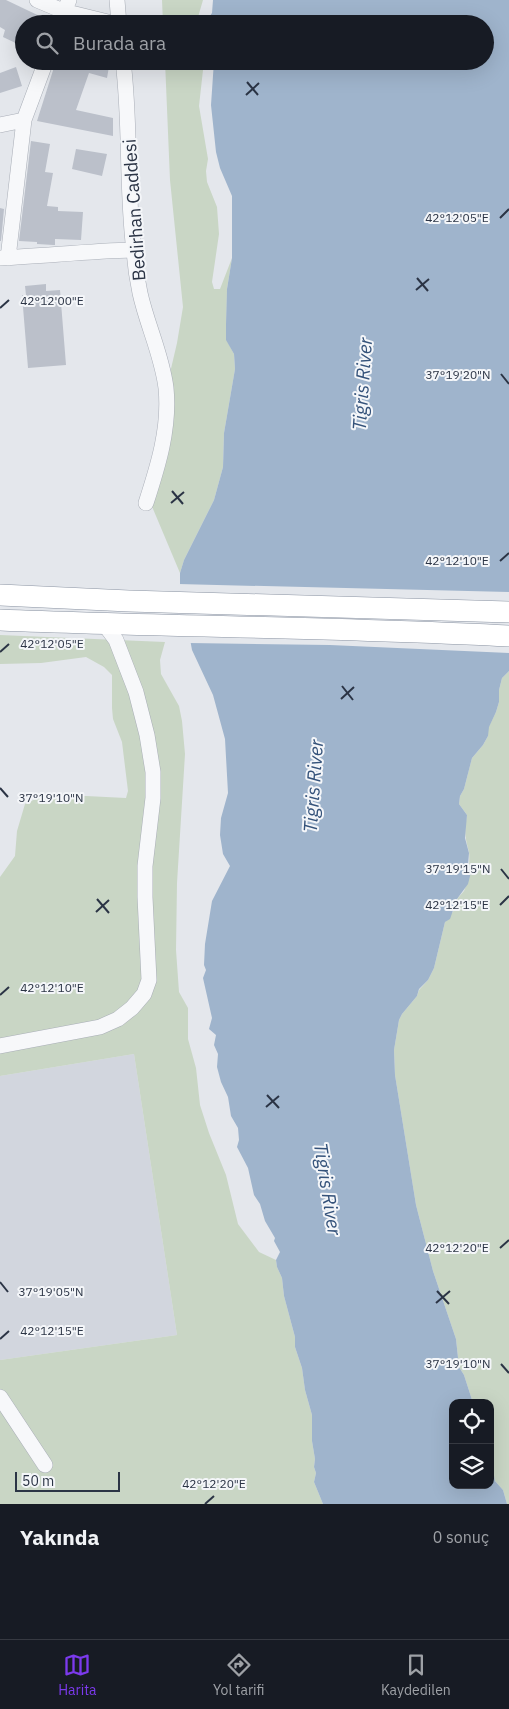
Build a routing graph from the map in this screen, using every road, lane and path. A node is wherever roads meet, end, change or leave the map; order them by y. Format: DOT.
graph roads {
  1 [pos="37,0"];
  2 [pos="117,0"];
  3 [pos="64,12"];
  4 [pos="78,15"];
  5 [pos="118,15"];
  6 [pos="43,70"];
  7 [pos="125,70"];
  8 [pos="24,120"];
  9 [pos="0,125"];
  10 [pos="133,250"];
  11 [pos="4,258"];
  12 [pos="146,504"];
  13 [pos="0,595"];
  14 [pos="509,612"];
  15 [pos="0,620"];
  16 [pos="104,624"];
  17 [pos="509,636"];
  18 [pos="0,1046"];
  19 [pos="0,1397"];
  20 [pos="45,1465"];
  1 -- 3 [label="street"];
  2 -- 5 [label="street"];
  3 -- 4 [label="street"];
  6 -- 8 [label="street"];
  7 -- 10 [label="street, Bedirhan Caddesi"];
  8 -- 9 [label="street"];
  8 -- 11 [label="street"];
  10 -- 11 [label="street"];
  10 -- 12 [label="street, Bedirhan Caddesi"];
  13 -- 14 [label="highway"];
  15 -- 16 [label="highway"];
  16 -- 17 [label="highway"];
  16 -- 18 [label="street"];
  19 -- 20 [label="street"];
}
